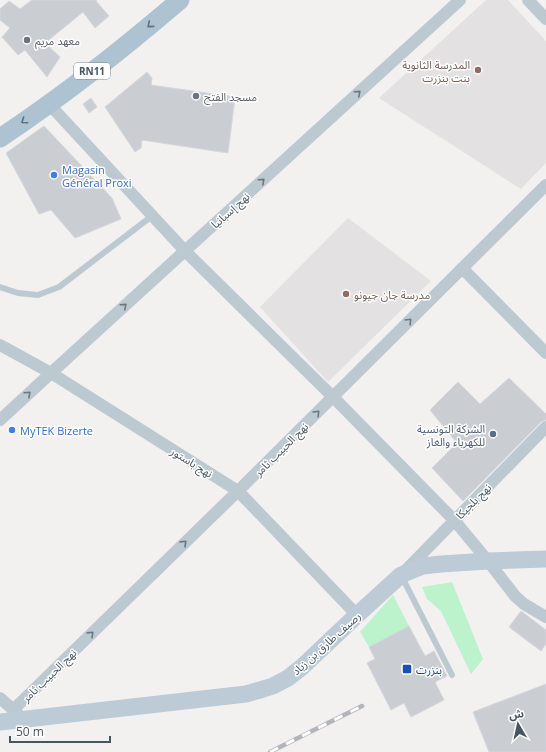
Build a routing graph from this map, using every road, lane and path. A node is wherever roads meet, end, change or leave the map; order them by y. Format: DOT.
graph roads {
  1 [pos="180,0"];
  2 [pos="460,0"];
  3 [pos="528,0"];
  4 [pos="546,19"];
  5 [pos="49,104"];
  6 [pos="0,138"];
  7 [pos="544,191"];
  8 [pos="152,216"];
  9 [pos="184,251"];
  10 [pos="462,268"];
  11 [pos="0,287"];
  12 [pos="0,345"];
  13 [pos="546,352"];
  14 [pos="51,373"];
  15 [pos="333,397"];
  16 [pos="0,420"];
  17 [pos="546,428"];
  18 [pos="238,491"];
  19 [pos="454,520"];
  20 [pos="546,559"];
  21 [pos="488,561"];
  22 [pos="401,575"];
  23 [pos="357,615"];
  24 [pos="546,617"];
  25 [pos="452,675"];
  26 [pos="0,698"];
  27 [pos="19,715"];
  28 [pos="0,722"];
  1 -- 5 [label="main road, RN11, one-way"];
  9 -- 2 [label="street, نهج إسبانيا, one-way"];
  3 -- 4 [label="street"];
  5 -- 6 [label="main road, RN11, one-way"];
  5 -- 8 [label="street"];
  7 -- 10 [label="street, نهج الحبيب ثامر"];
  8 -- 9 [label="street"];
  8 -- 11 [label="lane"];
  14 -- 9 [label="street, نهج إسبانيا, one-way"];
  9 -- 15 [label="street"];
  10 -- 13 [label="street"];
  15 -- 10 [label="street, نهج الحبيب ثامر, one-way"];
  12 -- 14 [label="street, نهج باستور"];
  16 -- 14 [label="street, نهج إسبانيا, one-way"];
  14 -- 18 [label="street, نهج باستور"];
  18 -- 15 [label="street, نهج الحبيب ثامر, one-way"];
  15 -- 19 [label="street"];
  17 -- 19 [label="street, نهج بلجيكا"];
  18 -- 23 [label="street, نهج باستور"];
  27 -- 18 [label="street, نهج الحبيب ثامر, one-way"];
  19 -- 21 [label="street"];
  19 -- 22 [label="street, نهج بلجيكا"];
  20 -- 21 [label="main road, رصيف طارق بن زياد"];
  21 -- 22 [label="main road, رصيف طارق بن زياد"];
  21 -- 24 [label="street"];
  22 -- 23 [label="main road, رصيف طارق بن زياد"];
  22 -- 25 [label="lane"];
  23 -- 27 [label="main road, رصيف طارق بن زياد"];
  26 -- 27 [label="street"];
  27 -- 28 [label="main road, رصيف طارق بن زياد"];
}
